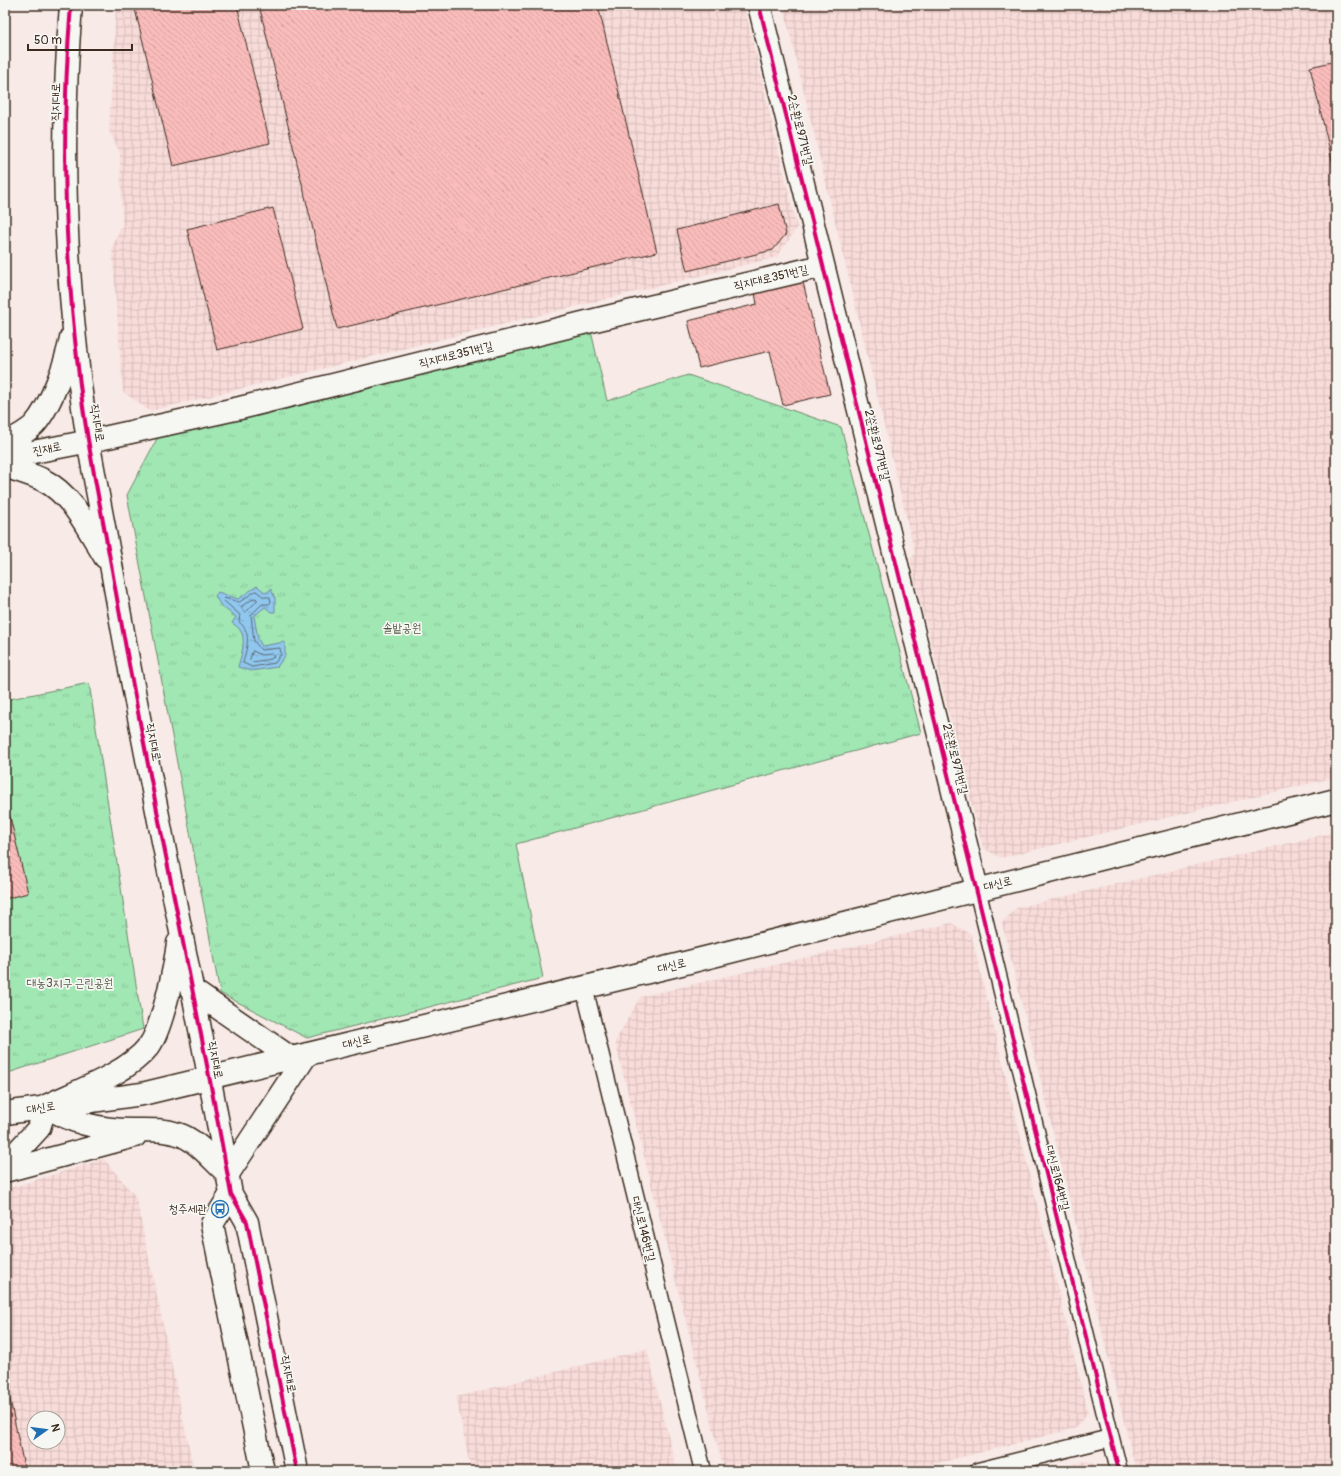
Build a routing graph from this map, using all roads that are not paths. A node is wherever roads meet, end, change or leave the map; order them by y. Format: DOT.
graph roads {
  1 [pos="71,5"];
  2 [pos="759,5"];
  3 [pos="822,266"];
  4 [pos="74,323"];
  5 [pos="90,441"];
  6 [pos="5,443"];
  7 [pos="5,454"];
  8 [pos="5,466"];
  9 [pos="111,566"];
  10 [pos="1336,800"];
  11 [pos="977,889"];
  12 [pos="180,930"];
  13 [pos="584,987"];
  14 [pos="191,989"];
  15 [pos="299,1056"];
  16 [pos="209,1078"];
  17 [pos="46,1106"];
  18 [pos="5,1113"];
  19 [pos="158,1130"];
  20 [pos="5,1165"];
  21 [pos="5,1171"];
  22 [pos="230,1184"];
  23 [pos="1110,1438"];
  24 [pos="263,1471"];
  25 [pos="297,1471"];
  26 [pos="703,1471"];
  27 [pos="978,1471"];
  28 [pos="1118,1471"];
  1 -- 4 [label="street, 직지대로"];
  2 -- 3 [label="street, 2순환로971번길"];
  3 -- 5 [label="street, 직지대로351번길"];
  3 -- 11 [label="street, 2순환로971번길"];
  4 -- 5 [label="street, 직지대로"];
  4 -- 6 [label="street"];
  5 -- 7 [label="street, 진재로"];
  5 -- 9 [label="street, 직지대로"];
  8 -- 9 [label="street"];
  9 -- 12 [label="street, 직지대로"];
  10 -- 11 [label="street, 대신로"];
  11 -- 13 [label="street, 대신로"];
  11 -- 23 [label="street, 대신로164번길"];
  12 -- 14 [label="street, 직지대로"];
  12 -- 17 [label="street"];
  13 -- 15 [label="street, 대신로"];
  13 -- 26 [label="street, 대신로146번길"];
  14 -- 15 [label="street"];
  14 -- 16 [label="street, 직지대로"];
  15 -- 16 [label="street, 대신로"];
  15 -- 22 [label="street"];
  16 -- 17 [label="street, 대신로"];
  16 -- 22 [label="street, 직지대로"];
  17 -- 18 [label="street, 대신로"];
  17 -- 19 [label="street"];
  17 -- 20 [label="street"];
  19 -- 21 [label="street"];
  19 -- 22 [label="street"];
  22 -- 24 [label="street"];
  22 -- 25 [label="street, 직지대로"];
  23 -- 27 [label="street"];
  23 -- 28 [label="street, 대신로164번길"];
}
